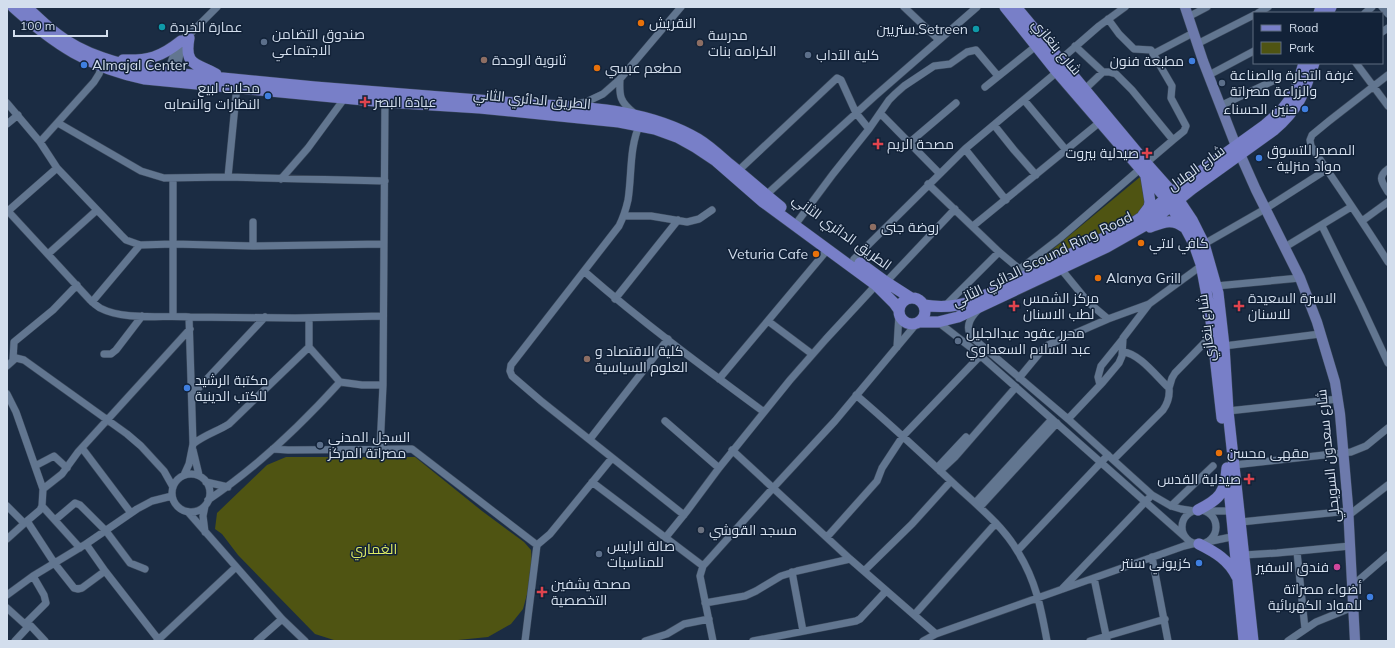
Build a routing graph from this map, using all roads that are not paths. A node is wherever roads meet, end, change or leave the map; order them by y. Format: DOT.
graph roads {
  1 [pos="13,7"];
  2 [pos="26,7"];
  3 [pos="217,7"];
  4 [pos="681,7"];
  5 [pos="904,7"];
  6 [pos="977,7"];
  7 [pos="1004,7"];
  8 [pos="1016,7"];
  9 [pos="1207,7"];
  10 [pos="1382,7"];
  11 [pos="1120,8"];
  12 [pos="1186,12"];
  13 [pos="1388,14"];
  14 [pos="1253,16"];
  15 [pos="1108,19"];
  16 [pos="1193,33"];
  17 [pos="187,37"];
  18 [pos="940,40"];
  19 [pos="1197,44"];
  20 [pos="1036,46"];
  21 [pos="1075,46"];
  22 [pos="1253,52"];
  23 [pos="1153,54"];
  24 [pos="1060,60"];
  25 [pos="104,63"];
  26 [pos="1304,64"];
  27 [pos="1314,64"];
  28 [pos="1357,64"];
  29 [pos="1057,72"];
  30 [pos="1103,72"];
  31 [pos="1209,75"];
  32 [pos="1388,75"];
  33 [pos="998,76"];
  34 [pos="170,77"];
  35 [pos="222,77"];
  36 [pos="897,78"];
  37 [pos="620,79"];
  38 [pos="1277,79"];
  39 [pos="238,84"];
  40 [pos="904,86"];
  41 [pos="1374,86"];
  42 [pos="985,87"];
  43 [pos="1085,89"];
  44 [pos="385,97"];
  45 [pos="344,99"];
  46 [pos="1024,100"];
  47 [pos="7,103"];
  48 [pos="956,103"];
  49 [pos="569,106"];
  50 [pos="1220,106"];
  51 [pos="1388,106"];
  52 [pos="542,110"];
  53 [pos="880,113"];
  54 [pos="856,114"];
  55 [pos="18,115"];
  56 [pos="640,119"];
  57 [pos="1100,122"];
  58 [pos="58,123"];
  59 [pos="7,124"];
  60 [pos="994,125"];
  61 [pos="869,130"];
  62 [pos="1173,140"];
  63 [pos="40,142"];
  64 [pos="909,143"];
  65 [pos="964,149"];
  66 [pos="1066,150"];
  67 [pos="1238,150"];
  68 [pos="57,168"];
  69 [pos="1144,169"];
  70 [pos="1388,169"];
  71 [pos="1326,170"];
  72 [pos="738,171"];
  73 [pos="939,173"];
  74 [pos="1036,175"];
  75 [pos="228,177"];
  76 [pos="173,179"];
  77 [pos="281,179"];
  78 [pos="385,181"];
  79 [pos="928,184"];
  80 [pos="1388,192"];
  81 [pos="766,195"];
  82 [pos="1172,199"];
  83 [pos="1006,200"];
  84 [pos="1388,202"];
  85 [pos="1351,207"];
  86 [pos="955,208"];
  87 [pos="1265,209"];
  88 [pos="97,210"];
  89 [pos="712,210"];
  90 [pos="8,214"];
  91 [pos="624,216"];
  92 [pos="1140,218"];
  93 [pos="678,220"];
  94 [pos="798,221"];
  95 [pos="1362,221"];
  96 [pos="253,222"];
  97 [pos="973,226"];
  98 [pos="1322,226"];
  99 [pos="1186,229"];
  100 [pos="1135,232"];
  101 [pos="173,244"];
  102 [pos="384,244"];
  103 [pos="1204,244"];
  104 [pos="140,245"];
  105 [pos="253,246"];
  106 [pos="1285,247"];
  107 [pos="828,249"];
  108 [pos="999,252"];
  109 [pos="48,254"];
  110 [pos="849,260"];
  111 [pos="1388,262"];
  112 [pos="1201,266"];
  113 [pos="1061,269"];
  114 [pos="585,272"];
  115 [pos="1026,276"];
  116 [pos="1300,278"];
  117 [pos="881,284"];
  118 [pos="77,285"];
  119 [pos="1216,286"];
  120 [pos="911,298"];
  121 [pos="615,299"];
  122 [pos="92,302"];
  123 [pos="1149,304"];
  124 [pos="924,305"];
  125 [pos="982,306"];
  126 [pos="944,308"];
  127 [pos="899,312"];
  128 [pos="142,316"];
  129 [pos="173,316"];
  130 [pos="384,316"];
  131 [pos="189,317"];
  132 [pos="265,317"];
  133 [pos="310,318"];
  134 [pos="1108,319"];
  135 [pos="768,321"];
  136 [pos="938,322"];
  137 [pos="919,323"];
  138 [pos="190,329"];
  139 [pos="1213,334"];
  140 [pos="1320,334"];
  141 [pos="1123,338"];
  142 [pos="668,339"];
  143 [pos="1224,346"];
  144 [pos="309,347"];
  145 [pos="897,347"];
  146 [pos="1123,352"];
  147 [pos="104,354"];
  148 [pos="812,354"];
  149 [pos="980,356"];
  150 [pos="13,360"];
  151 [pos="1388,363"];
  152 [pos="7,366"];
  153 [pos="1019,378"];
  154 [pos="719,379"];
  155 [pos="340,382"];
  156 [pos="383,385"];
  157 [pos="1015,386"];
  158 [pos="1100,386"];
  159 [pos="1169,388"];
  160 [pos="7,394"];
  161 [pos="192,395"];
  162 [pos="856,395"];
  163 [pos="1338,399"];
  164 [pos="1228,411"];
  165 [pos="764,412"];
  166 [pos="1068,419"];
  167 [pos="109,420"];
  168 [pos="665,421"];
  169 [pos="1054,421"];
  170 [pos="1388,428"];
  171 [pos="903,436"];
  172 [pos="590,439"];
  173 [pos="193,446"];
  174 [pos="82,448"];
  175 [pos="273,449"];
  176 [pos="380,449"];
  177 [pos="732,450"];
  178 [pos="1344,454"];
  179 [pos="1111,457"];
  180 [pos="612,458"];
  181 [pos="1100,462"];
  182 [pos="35,466"];
  183 [pos="1213,466"];
  184 [pos="1230,467"];
  185 [pos="66,468"];
  186 [pos="718,468"];
  187 [pos="939,470"];
  188 [pos="164,471"];
  189 [pos="199,475"];
  190 [pos="181,476"];
  191 [pos="950,481"];
  192 [pos="206,482"];
  193 [pos="592,482"];
  194 [pos="1388,485"];
  195 [pos="173,487"];
  196 [pos="228,487"];
  197 [pos="772,488"];
  198 [pos="43,489"];
  199 [pos="1152,495"];
  200 [pos="172,496"];
  201 [pos="1146,502"];
  202 [pos="207,503"];
  203 [pos="977,505"];
  204 [pos="7,506"];
  205 [pos="42,506"];
  206 [pos="1171,506"];
  207 [pos="1198,510"];
  208 [pos="188,512"];
  209 [pos="131,513"];
  210 [pos="1349,513"];
  211 [pos="684,515"];
  212 [pos="55,520"];
  213 [pos="26,522"];
  214 [pos="996,523"];
  215 [pos="1237,523"];
  216 [pos="106,531"];
  217 [pos="206,532"];
  218 [pos="666,537"];
  219 [pos="827,537"];
  220 [pos="1186,537"];
  221 [pos="7,539"];
  222 [pos="1201,543"];
  223 [pos="537,545"];
  224 [pos="83,546"];
  225 [pos="1350,546"];
  226 [pos="1018,550"];
  227 [pos="1297,552"];
  228 [pos="1244,555"];
  229 [pos="1388,555"];
  230 [pos="1152,557"];
  231 [pos="850,559"];
  232 [pos="55,564"];
  233 [pos="703,566"];
  234 [pos="236,567"];
  235 [pos="145,569"];
  236 [pos="105,571"];
  237 [pos="864,571"];
  238 [pos="792,572"];
  239 [pos="33,576"];
  240 [pos="1094,578"];
  241 [pos="1239,582"];
  242 [pos="1352,586"];
  243 [pos="1060,590"];
  244 [pos="886,591"];
  245 [pos="7,595"];
  246 [pos="1039,597"];
  247 [pos="705,603"];
  248 [pos="1353,607"];
  249 [pos="7,608"];
  250 [pos="915,614"];
  251 [pos="282,619"];
  252 [pos="709,619"];
  253 [pos="1165,619"];
  254 [pos="26,626"];
  255 [pos="1305,629"];
  256 [pos="803,631"];
  257 [pos="934,637"];
  258 [pos="1107,639"];
  259 [pos="157,640"];
  260 [pos="14,641"];
  261 [pos="45,641"];
  262 [pos="257,641"];
  263 [pos="305,641"];
  264 [pos="524,641"];
  265 [pos="645,641"];
  266 [pos="713,641"];
  267 [pos="753,641"];
  268 [pos="923,641"];
  269 [pos="1047,641"];
  270 [pos="1090,641"];
  271 [pos="1168,641"];
  272 [pos="1244,641"];
  273 [pos="1253,641"];
  274 [pos="1288,641"];
  275 [pos="1355,641"];
  1 -- 25 [label="main road"];
  2 -- 25 [label="main road"];
  3 -- 17 [label="street"];
  4 -- 37 [label="street"];
  5 -- 18 [label="street"];
  6 -- 18 [label="street"];
  7 -- 20 [label="main road, شارع بنغازي"];
  8 -- 24 [label="main road, شارع بنغازي"];
  9 -- 12 [label="street"];
  10 -- 13 [label="street"];
  11 -- 15 [label="street"];
  12 -- 16 [label="main road"];
  14 -- 19 [label="street"];
  15 -- 21 [label="street"];
  15 -- 23 [label="street"];
  16 -- 19 [label="main road"];
  16 -- 23 [label="street"];
  17 -- 25 [label="main road"];
  17 -- 34 [label="street"];
  17 -- 35 [label="main road"];
  18 -- 36 [label="street"];
  19 -- 31 [label="main road"];
  20 -- 29 [label="main road, شارع بنغازي"];
  20 -- 33 [label="street"];
  21 -- 24 [label="street"];
  21 -- 30 [label="street"];
  22 -- 31 [label="street"];
  23 -- 62 [label="street"];
  24 -- 43 [label="main road, شارع بنغازي"];
  25 -- 34 [label="main road"];
  25 -- 58 [label="street"];
  26 -- 67 [label="main road"];
  27 -- 67 [label="main road"];
  28 -- 41 [label="street"];
  29 -- 46 [label="street"];
  29 -- 57 [label="main road, شارع بنغازي"];
  30 -- 43 [label="street"];
  30 -- 62 [label="street"];
  31 -- 50 [label="main road"];
  32 -- 41 [label="street"];
  33 -- 40 [label="street"];
  33 -- 42 [label="street"];
  34 -- 35 [label="main road"];
  34 -- 39 [label="main road"];
  35 -- 39 [label="main road"];
  36 -- 40 [label="street"];
  36 -- 54 [label="street"];
  37 -- 49 [label="street"];
  37 -- 56 [label="street"];
  38 -- 50 [label="street"];
  39 -- 44 [label="main road"];
  39 -- 45 [label="main road"];
  39 -- 75 [label="street"];
  40 -- 53 [label="street"];
  41 -- 51 [label="street"];
  41 -- 71 [label="street"];
  43 -- 69 [label="main road, شارع بنغازي"];
  44 -- 45 [label="main road"];
  44 -- 52 [label="main road"];
  44 -- 78 [label="street"];
  45 -- 77 [label="street"];
  46 -- 60 [label="street"];
  46 -- 66 [label="street"];
  47 -- 55 [label="street"];
  48 -- 64 [label="street"];
  49 -- 52 [label="main road"];
  49 -- 56 [label="main road, الطريق الدائري الثاني"];
  50 -- 67 [label="main road"];
  52 -- 56 [label="main road, الطريق الدائري الثاني"];
  53 -- 61 [label="street"];
  53 -- 64 [label="street"];
  54 -- 61 [label="street"];
  54 -- 72 [label="street"];
  54 -- 81 [label="street"];
  55 -- 59 [label="street"];
  55 -- 63 [label="street"];
  56 -- 72 [label="main road, الطريق الدائري الثاني"];
  56 -- 91 [label="street"];
  56 -- 107 [label="main road, الطريق الدائري الثاني"];
  57 -- 66 [label="street"];
  57 -- 69 [label="main road, شارع بنغازي"];
  58 -- 63 [label="street"];
  58 -- 76 [label="street"];
  60 -- 65 [label="street"];
  60 -- 74 [label="street"];
  61 -- 94 [label="street"];
  62 -- 69 [label="street"];
  63 -- 68 [label="street"];
  64 -- 73 [label="street"];
  65 -- 73 [label="street"];
  65 -- 83 [label="street"];
  66 -- 74 [label="street"];
  67 -- 82 [label="main road, شارع الهلال"];
  67 -- 87 [label="main road, شارع سعدون السويحلي"];
  68 -- 88 [label="street"];
  68 -- 90 [label="street"];
  69 -- 82 [label="main road, شارع بنغازي"];
  69 -- 92 [label="main road"];
  69 -- 115 [label="street"];
  70 -- 80 [label="street"];
  71 -- 85 [label="street"];
  71 -- 87 [label="street"];
  72 -- 81 [label="main road, الطريق الدائري الثاني"];
  73 -- 79 [label="street"];
  74 -- 83 [label="street"];
  75 -- 76 [label="street"];
  75 -- 77 [label="street"];
  76 -- 101 [label="street"];
  77 -- 78 [label="street"];
  78 -- 102 [label="street"];
  79 -- 86 [label="street"];
  79 -- 110 [label="street"];
  81 -- 94 [label="main road, الطريق الدائري الثاني"];
  82 -- 92 [label="main road, الدائري الثاني Scound Ring Road"];
  82 -- 99 [label="main road, شارع بنغازي"];
  82 -- 100 [label="main road, الدائري الثاني Scound Ring Road"];
  82 -- 103 [label="main road, شارع بنغازي"];
  83 -- 97 [label="street"];
  84 -- 95 [label="street"];
  85 -- 95 [label="street"];
  85 -- 98 [label="street"];
  86 -- 97 [label="street"];
  86 -- 117 [label="street"];
  87 -- 103 [label="street"];
  87 -- 106 [label="main road, شارع سعدون السويحلي"];
  88 -- 104 [label="street"];
  88 -- 109 [label="street"];
  89 -- 93 [label="street"];
  90 -- 109 [label="street"];
  91 -- 93 [label="street"];
  91 -- 114 [label="street"];
  92 -- 115 [label="main road, الدائري الثاني Scound Ring Road"];
  93 -- 121 [label="street"];
  94 -- 110 [label="main road, الطريق الدائري الثاني"];
  95 -- 111 [label="street"];
  96 -- 105 [label="street"];
  97 -- 108 [label="street"];
  98 -- 106 [label="street"];
  98 -- 151 [label="street"];
  99 -- 100 [label="main road"];
  99 -- 112 [label="main road, شارع بنغازي"];
  100 -- 113 [label="main road, الدائري الثاني Scound Ring Road"];
  101 -- 104 [label="street"];
  101 -- 105 [label="street"];
  101 -- 129 [label="street"];
  102 -- 105 [label="street"];
  102 -- 130 [label="street"];
  103 -- 119 [label="main road, شارع بنغازي"];
  104 -- 122 [label="street"];
  106 -- 116 [label="main road, شارع سعدون السويحلي"];
  107 -- 110 [label="main road, الطريق الدائري الثاني"];
  107 -- 135 [label="street"];
  108 -- 115 [label="street"];
  108 -- 126 [label="street"];
  109 -- 118 [label="street"];
  110 -- 117 [label="main road"];
  112 -- 123 [label="street"];
  112 -- 139 [label="main road, شارع بنغازي"];
  113 -- 115 [label="main road, الدائري الثاني Scound Ring Road"];
  113 -- 134 [label="street"];
  114 -- 121 [label="street"];
  114 -- 172 [label="street"];
  115 -- 125 [label="main road, الدائري الثاني Scound Ring Road"];
  115 -- 126 [label="main road, الدائري الثاني Scound Ring Road"];
  116 -- 119 [label="street"];
  116 -- 140 [label="main road, شارع سعدون السويحلي"];
  117 -- 120 [label="main road, الطريق الدائري الثاني"];
  117 -- 127 [label="main road"];
  117 -- 148 [label="street"];
  118 -- 122 [label="street"];
  118 -- 150 [label="street"];
  119 -- 143 [label="main road, شارع بنغازي"];
  120 -- 124 [label="main road"];
  120 -- 127 [label="main road"];
  121 -- 142 [label="street"];
  122 -- 128 [label="street"];
  123 -- 134 [label="street"];
  123 -- 141 [label="street"];
  124 -- 126 [label="main road, الدائري الثاني Scound Ring Road"];
  124 -- 137 [label="main road"];
  125 -- 136 [label="main road, الدائري الثاني Scound Ring Road"];
  125 -- 153 [label="street"];
  127 -- 137 [label="main road"];
  127 -- 145 [label="street"];
  128 -- 129 [label="street"];
  128 -- 147 [label="street"];
  129 -- 131 [label="street"];
  130 -- 133 [label="street"];
  130 -- 156 [label="street"];
  131 -- 132 [label="street"];
  131 -- 138 [label="street"];
  132 -- 133 [label="street"];
  132 -- 161 [label="street"];
  133 -- 144 [label="street"];
  134 -- 153 [label="street"];
  135 -- 148 [label="street"];
  135 -- 154 [label="street"];
  136 -- 137 [label="main road, الدائري الثاني Scound Ring Road"];
  136 -- 149 [label="street"];
  137 -- 145 [label="street"];
  138 -- 161 [label="street"];
  138 -- 167 [label="street"];
  139 -- 159 [label="street"];
  139 -- 184 [label="main road, شارع بنغازي"];
  140 -- 143 [label="street"];
  140 -- 163 [label="main road, شارع سعدون السويحلي"];
  141 -- 146 [label="street"];
  141 -- 158 [label="street"];
  142 -- 154 [label="street"];
  142 -- 172 [label="street"];
  143 -- 164 [label="main road, شارع بنغازي"];
  144 -- 155 [label="street"];
  144 -- 173 [label="street"];
  145 -- 162 [label="street"];
  146 -- 158 [label="street"];
  146 -- 159 [label="street"];
  148 -- 165 [label="street"];
  149 -- 157 [label="street"];
  149 -- 171 [label="street"];
  150 -- 152 [label="street"];
  150 -- 167 [label="street"];
  153 -- 166 [label="street"];
  154 -- 165 [label="street"];
  155 -- 156 [label="street"];
  155 -- 175 [label="street"];
  156 -- 176 [label="street"];
  157 -- 169 [label="street"];
  157 -- 187 [label="street"];
  158 -- 166 [label="street"];
  159 -- 179 [label="street"];
  160 -- 182 [label="street"];
  161 -- 173 [label="street"];
  162 -- 171 [label="street"];
  162 -- 197 [label="street"];
  163 -- 164 [label="street"];
  163 -- 178 [label="main road, شارع سعدون السويحلي"];
  164 -- 184 [label="main road, شارع بنغازي"];
  165 -- 177 [label="street"];
  166 -- 179 [label="street"];
  167 -- 174 [label="street"];
  167 -- 188 [label="street"];
  168 -- 186 [label="street"];
  169 -- 181 [label="street"];
  169 -- 203 [label="street"];
  170 -- 178 [label="street"];
  171 -- 187 [label="street"];
  171 -- 219 [label="street"];
  172 -- 180 [label="street"];
  173 -- 189 [label="street"];
  173 -- 190 [label="street"];
  174 -- 185 [label="street"];
  174 -- 209 [label="street"];
  175 -- 176 [label="street"];
  175 -- 196 [label="street"];
  176 -- 223 [label="street"];
  177 -- 186 [label="street"];
  177 -- 197 [label="street"];
  178 -- 184 [label="street"];
  178 -- 210 [label="main road, شارع سعدون السويحلي"];
  179 -- 181 [label="street"];
  179 -- 199 [label="street"];
  180 -- 193 [label="street"];
  180 -- 211 [label="street"];
  181 -- 201 [label="street"];
  181 -- 226 [label="street"];
  182 -- 185 [label="street"];
  182 -- 198 [label="street"];
  183 -- 206 [label="street"];
  184 -- 207 [label="main road"];
  184 -- 215 [label="main road, شارع بنغازي"];
  185 -- 198 [label="street"];
  186 -- 211 [label="street"];
  187 -- 191 [label="street"];
  188 -- 190 [label="street"];
  188 -- 195 [label="street"];
  189 -- 190 [label="street"];
  189 -- 192 [label="street"];
  190 -- 195 [label="street"];
  191 -- 203 [label="street"];
  191 -- 237 [label="street"];
  192 -- 196 [label="street"];
  192 -- 202 [label="street"];
  193 -- 218 [label="street"];
  193 -- 223 [label="street"];
  194 -- 210 [label="street"];
  195 -- 200 [label="street"];
  196 -- 202 [label="street"];
  197 -- 219 [label="street"];
  197 -- 233 [label="street"];
  198 -- 205 [label="street"];
  199 -- 201 [label="street"];
  199 -- 206 [label="street"];
  200 -- 208 [label="street"];
  200 -- 209 [label="street"];
  201 -- 220 [label="street"];
  201 -- 243 [label="street"];
  202 -- 208 [label="street"];
  202 -- 217 [label="street"];
  203 -- 214 [label="street"];
  204 -- 213 [label="street"];
  205 -- 212 [label="street"];
  205 -- 213 [label="street"];
  206 -- 207 [label="street"];
  207 -- 215 [label="street"];
  207 -- 220 [label="street"];
  207 -- 222 [label="street"];
  208 -- 217 [label="street"];
  209 -- 216 [label="street"];
  210 -- 215 [label="street"];
  210 -- 225 [label="main road, شارع سعدون السويحلي"];
  211 -- 218 [label="street"];
  212 -- 216 [label="street"];
  212 -- 224 [label="street"];
  213 -- 221 [label="street"];
  213 -- 232 [label="street"];
  214 -- 226 [label="street"];
  214 -- 250 [label="street"];
  215 -- 222 [label="street"];
  215 -- 228 [label="main road, شارع بنغازي"];
  215 -- 241 [label="main road, شارع بنغازي"];
  216 -- 224 [label="street"];
  216 -- 235 [label="street"];
  217 -- 234 [label="street"];
  218 -- 233 [label="street"];
  219 -- 231 [label="street"];
  220 -- 222 [label="street"];
  222 -- 230 [label="street"];
  222 -- 241 [label="main road"];
  223 -- 264 [label="street"];
  224 -- 232 [label="street"];
  224 -- 236 [label="street"];
  225 -- 227 [label="street"];
  225 -- 242 [label="main road, شارع سعدون السويحلي"];
  226 -- 246 [label="street"];
  227 -- 228 [label="street"];
  227 -- 255 [label="street"];
  228 -- 273 [label="main road, شارع بنغازي"];
  229 -- 242 [label="street"];
  230 -- 240 [label="street"];
  230 -- 253 [label="street"];
  231 -- 237 [label="street"];
  231 -- 238 [label="street"];
  232 -- 236 [label="street"];
  232 -- 239 [label="street"];
  233 -- 247 [label="street"];
  234 -- 251 [label="street"];
  234 -- 259 [label="street"];
  236 -- 259 [label="street"];
  237 -- 244 [label="street"];
  238 -- 247 [label="street"];
  238 -- 256 [label="street"];
  239 -- 245 [label="street"];
  239 -- 254 [label="street"];
  240 -- 243 [label="street"];
  240 -- 258 [label="street"];
  241 -- 272 [label="main road, شارع بنغازي"];
  242 -- 248 [label="main road, شارع سعدون السويحلي"];
  243 -- 246 [label="street"];
  244 -- 250 [label="street"];
  244 -- 256 [label="street"];
  246 -- 257 [label="street"];
  246 -- 269 [label="street"];
  247 -- 252 [label="street"];
  248 -- 255 [label="street"];
  248 -- 275 [label="main road, شارع سعدون السويحلي"];
  249 -- 254 [label="street"];
  250 -- 257 [label="street"];
  251 -- 262 [label="street"];
  251 -- 263 [label="street"];
  252 -- 265 [label="street"];
  252 -- 266 [label="street"];
  253 -- 258 [label="street"];
  253 -- 271 [label="street"];
  254 -- 260 [label="street"];
  254 -- 261 [label="street"];
  255 -- 274 [label="street"];
  256 -- 267 [label="street"];
  257 -- 268 [label="street"];
  258 -- 270 [label="street"];
}
